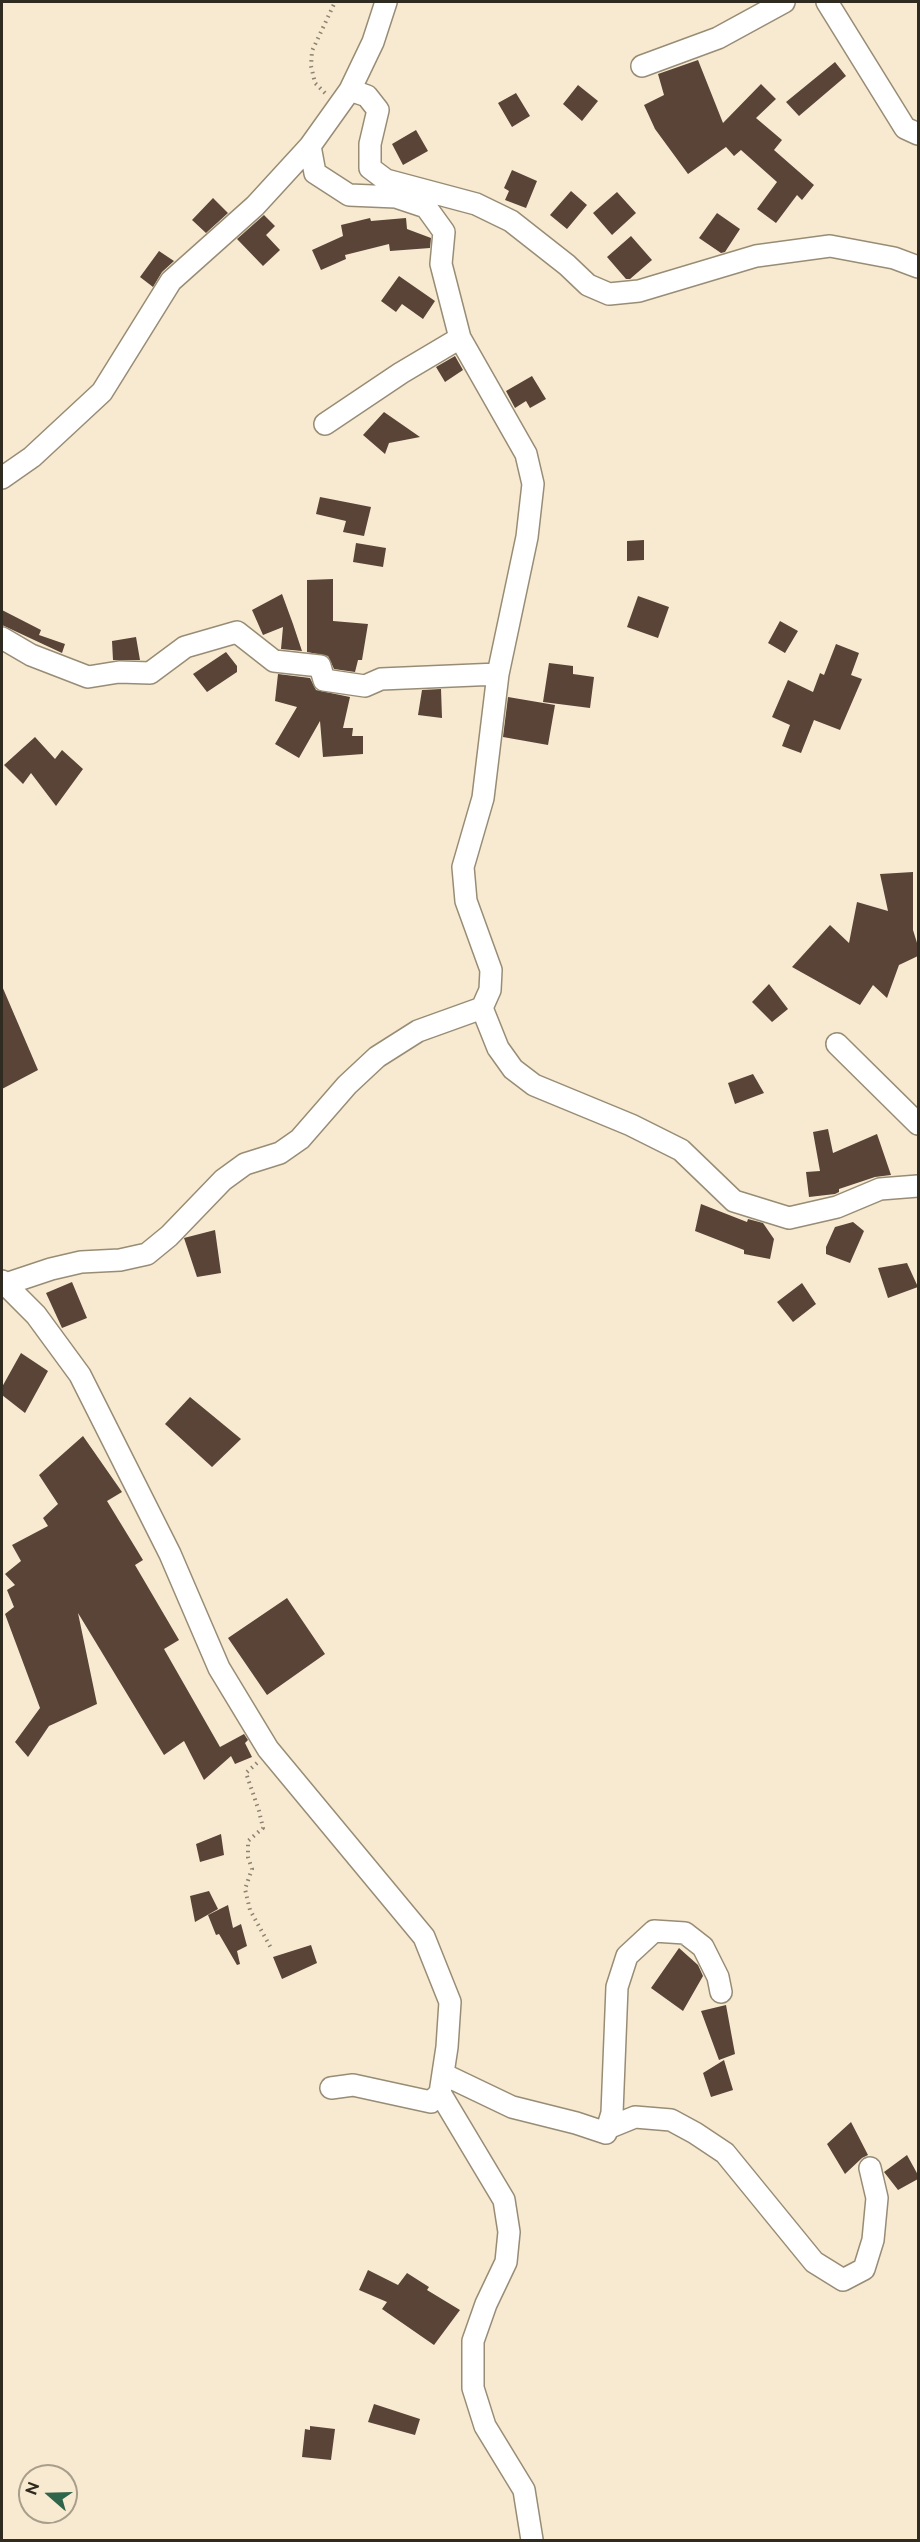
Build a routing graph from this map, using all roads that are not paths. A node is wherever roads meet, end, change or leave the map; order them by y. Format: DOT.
graph roads {
  1 [pos="386,2"];
  2 [pos="784,2"];
  3 [pos="827,2"];
  4 [pos="642,66"];
  5 [pos="350,90"];
  6 [pos="918,134"];
  7 [pos="309,146"];
  8 [pos="918,267"];
  9 [pos="460,338"];
  10 [pos="325,424"];
  11 [pos="2,478"];
  12 [pos="2,638"];
  13 [pos="498,674"];
  14 [pos="482,1008"];
  15 [pos="837,1044"];
  16 [pos="918,1124"];
  17 [pos="918,1186"];
  18 [pos="4,1282"];
  19 [pos="721,1992"];
  20 [pos="441,2083"];
  21 [pos="331,2088"];
  22 [pos="608,2128"];
  23 [pos="870,2168"];
  24 [pos="532,2541"];
  1 -- 5 [label="street"];
  2 -- 4 [label="street"];
  3 -- 6 [label="street"];
  5 -- 7 [label="street"];
  5 -- 8 [label="street"];
  7 -- 9 [label="street"];
  7 -- 11 [label="street"];
  9 -- 10 [label="street"];
  9 -- 13 [label="street"];
  12 -- 13 [label="street"];
  13 -- 14 [label="street"];
  14 -- 17 [label="street"];
  14 -- 18 [label="street"];
  15 -- 16 [label="street"];
  18 -- 20 [label="street"];
  19 -- 22 [label="street"];
  20 -- 21 [label="street"];
  20 -- 22 [label="street"];
  20 -- 24 [label="street"];
  22 -- 23 [label="street"];
}
